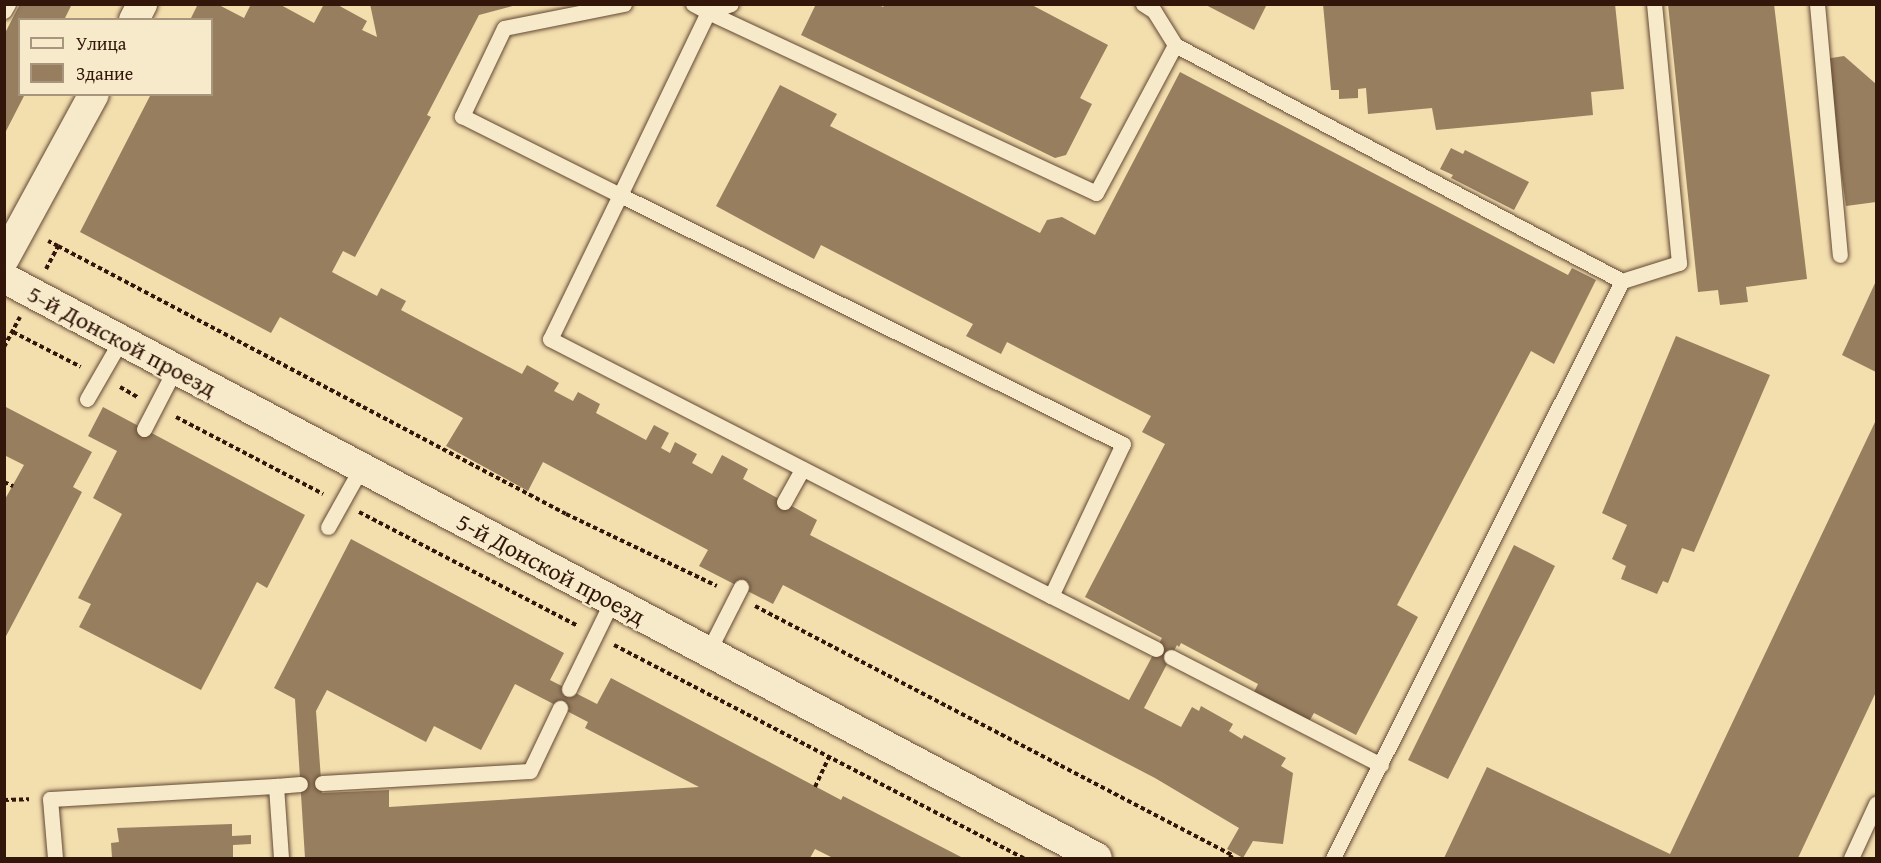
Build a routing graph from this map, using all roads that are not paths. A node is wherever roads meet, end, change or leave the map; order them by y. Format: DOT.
graph roads {
  1 [pos="8,4"];
  2 [pos="142,4"];
  3 [pos="624,4"];
  4 [pos="693,4"];
  5 [pos="731,4"];
  6 [pos="1143,4"];
  7 [pos="1654,4"];
  8 [pos="1816,4"];
  9 [pos="4,11"];
  10 [pos="708,12"];
  11 [pos="135,18"];
  12 [pos="1174,45"];
  13 [pos="93,96"];
  14 [pos="620,195"];
  15 [pos="1840,255"];
  16 [pos="4,259"];
  17 [pos="4,279"];
  18 [pos="1622,281"];
  19 [pos="121,340"];
  20 [pos="175,369"];
  21 [pos="87,399"];
  22 [pos="144,429"];
  23 [pos="361,468"];
  24 [pos="802,469"];
  25 [pos="784,502"];
  26 [pos="328,527"];
  27 [pos="739,591"];
  28 [pos="1051,596"];
  29 [pos="612,601"];
  30 [pos="1156,649"];
  31 [pos="708,652"];
  32 [pos="1171,657"];
  33 [pos="569,689"];
  34 [pos="560,708"];
  35 [pos="1381,765"];
  36 [pos="322,783"];
  37 [pos="300,784"];
  38 [pos="276,786"];
  39 [pos="1875,813"];
  40 [pos="55,858"];
  41 [pos="281,858"];
  42 [pos="1097,858"];
  43 [pos="1333,858"];
  44 [pos="1851,858"];
  1 -- 9 [label="lane"];
  2 -- 11 [label="street"];
  3 -- 14 [label="lane"];
  4 -- 10 [label="lane"];
  5 -- 10 [label="lane"];
  6 -- 12 [label="lane"];
  7 -- 18 [label="lane"];
  8 -- 15 [label="lane"];
  10 -- 12 [label="lane"];
  10 -- 14 [label="lane"];
  12 -- 18 [label="lane"];
  13 -- 16 [label="street"];
  14 -- 24 [label="lane"];
  14 -- 28 [label="lane"];
  17 -- 19 [label="street, 5-й Донской проезд"];
  18 -- 35 [label="lane"];
  19 -- 20 [label="street, 5-й Донской проезд"];
  19 -- 21 [label="lane"];
  20 -- 22 [label="lane"];
  20 -- 23 [label="street, 5-й Донской проезд"];
  23 -- 26 [label="lane"];
  23 -- 29 [label="street, 5-й Донской проезд"];
  24 -- 25 [label="lane"];
  24 -- 28 [label="lane"];
  27 -- 31 [label="lane"];
  28 -- 30 [label="lane"];
  29 -- 31 [label="street, 5-й Донской проезд"];
  29 -- 33 [label="lane"];
  31 -- 42 [label="street, 5-й Донской проезд"];
  32 -- 35 [label="lane"];
  34 -- 36 [label="lane"];
  35 -- 43 [label="lane"];
  37 -- 38 [label="lane"];
  38 -- 40 [label="lane"];
  38 -- 41 [label="lane"];
  39 -- 44 [label="lane"];
}
